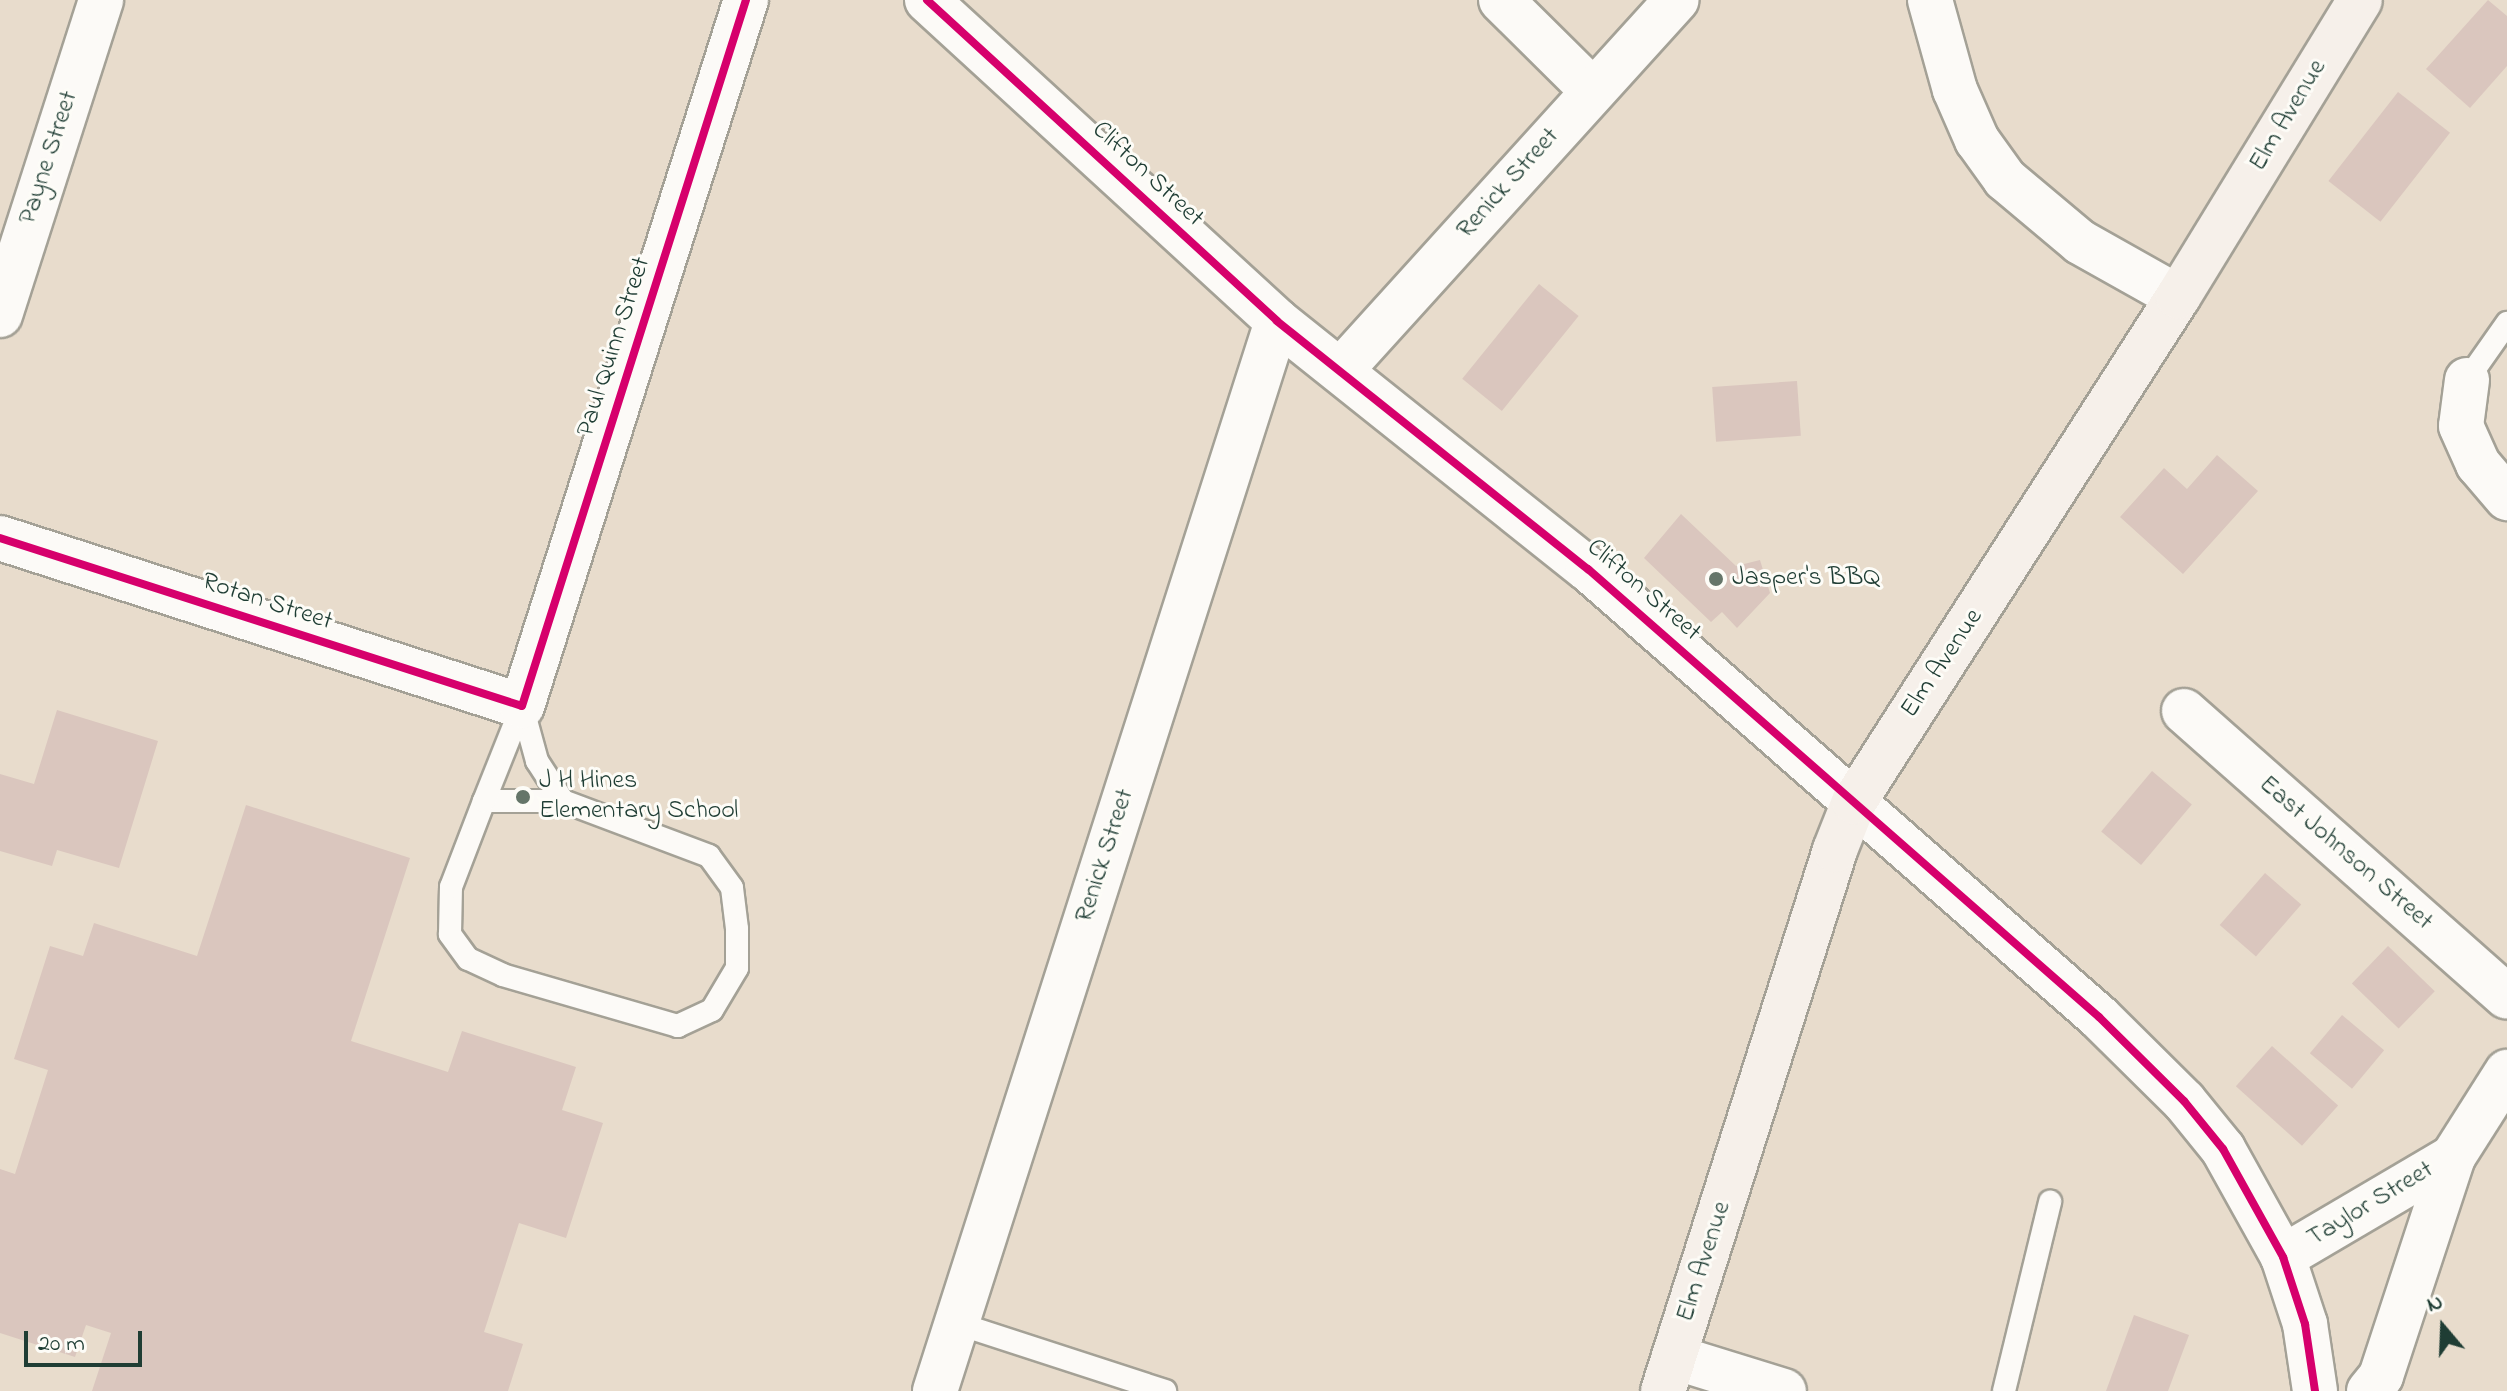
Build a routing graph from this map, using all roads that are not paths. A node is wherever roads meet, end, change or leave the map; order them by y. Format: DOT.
graph roads {
  1 [pos="101,0"];
  2 [pos="746,0"];
  3 [pos="927,0"];
  4 [pos="1501,0"];
  5 [pos="1677,0"];
  6 [pos="1930,0"];
  7 [pos="2360,0"];
  8 [pos="1638,19"];
  9 [pos="1593,91"];
  10 [pos="2178,297"];
  11 [pos="0,315"];
  12 [pos="1277,321"];
  13 [pos="2507,323"];
  14 [pos="1342,369"];
  15 [pos="2467,380"];
  16 [pos="2507,498"];
  17 [pos="0,538"];
  18 [pos="522,706"];
  19 [pos="2184,711"];
  20 [pos="484,801"];
  21 [pos="563,801"];
  22 [pos="1854,802"];
  23 [pos="2507,997"];
  24 [pos="2507,1072"];
  25 [pos="2453,1157"];
  26 [pos="2050,1202"];
  27 [pos="2283,1257"];
  28 [pos="956,1323"];
  29 [pos="1668,1374"];
  30 [pos="935,1391"];
  31 [pos="1165,1391"];
  32 [pos="1784,1391"];
  33 [pos="2004,1391"];
  34 [pos="2315,1391"];
  35 [pos="2369,1391"];
  1 -- 11 [label="street, Payne Street"];
  2 -- 18 [label="street, Paul Quinn Street"];
  3 -- 12 [label="street, Clifton Street"];
  4 -- 9 [label="street"];
  5 -- 8 [label="street, Renick Street"];
  6 -- 10 [label="street"];
  7 -- 10 [label="main road, Elm Avenue"];
  8 -- 9 [label="street, Renick Street"];
  9 -- 14 [label="street, Renick Street"];
  10 -- 22 [label="main road, Elm Avenue"];
  12 -- 14 [label="street, Clifton Street"];
  12 -- 28 [label="street, Renick Street"];
  13 -- 15 [label="lane"];
  14 -- 22 [label="street, Clifton Street"];
  15 -- 16 [label="street"];
  17 -- 18 [label="street, Rotan Street"];
  18 -- 20 [label="lane"];
  18 -- 21 [label="lane"];
  19 -- 23 [label="street, East Johnson Street"];
  20 -- 21 [label="lane"];
  20 -- 21 [label="lane"];
  22 -- 27 [label="street, Clifton Street"];
  22 -- 29 [label="main road, Elm Avenue"];
  24 -- 25 [label="street, Taylor Street"];
  25 -- 27 [label="street, Taylor Street"];
  25 -- 35 [label="street, Taylor Street"];
  26 -- 33 [label="lane"];
  27 -- 34 [label="street, Taylor Street"];
  28 -- 30 [label="street, Renick Street"];
  28 -- 31 [label="lane"];
  29 -- 32 [label="street"];
}
